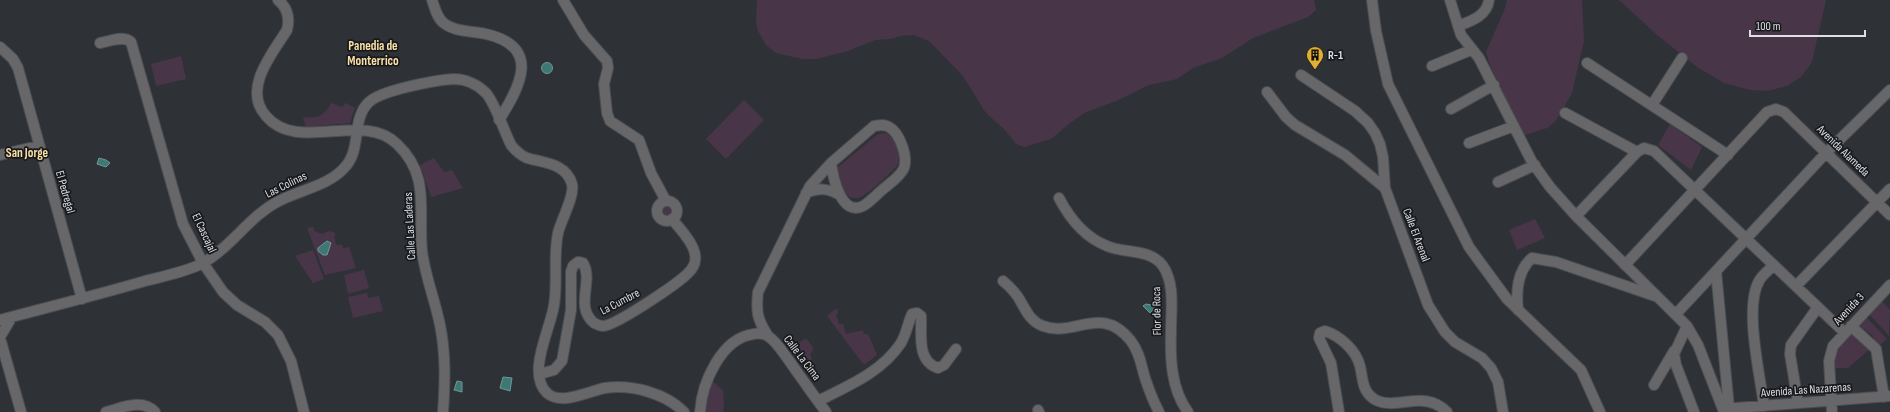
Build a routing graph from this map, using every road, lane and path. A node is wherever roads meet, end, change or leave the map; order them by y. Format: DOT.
graph roads {
  1 [pos="278,0"];
  2 [pos="432,0"];
  3 [pos="563,0"];
  4 [pos="1372,0"];
  5 [pos="1450,0"];
  6 [pos="1490,0"];
  7 [pos="1458,26"];
  8 [pos="100,44"];
  9 [pos="2,48"];
  10 [pos="1471,50"];
  11 [pos="1682,58"];
  12 [pos="1587,63"];
  13 [pos="1432,66"];
  14 [pos="1301,75"];
  15 [pos="1494,85"];
  16 [pos="1890,90"];
  17 [pos="1267,92"];
  18 [pos="1652,106"];
  19 [pos="1450,109"];
  20 [pos="1565,113"];
  21 [pos="499,120"];
  22 [pos="1514,126"];
  23 [pos="358,129"];
  24 [pos="1469,143"];
  25 [pos="38,146"];
  26 [pos="1637,152"];
  27 [pos="1826,153"];
  28 [pos="0,155"];
  29 [pos="1728,155"];
  30 [pos="831,163"];
  31 [pos="1535,166"];
  32 [pos="1498,182"];
  33 [pos="1385,188"];
  34 [pos="1890,189"];
  35 [pos="1695,190"];
  36 [pos="806,193"];
  37 [pos="838,194"];
  38 [pos="1059,198"];
  39 [pos="666,201"];
  40 [pos="1877,202"];
  41 [pos="1890,215"];
  42 [pos="1576,216"];
  43 [pos="672,219"];
  44 [pos="1746,238"];
  45 [pos="203,263"];
  46 [pos="1625,265"];
  47 [pos="1774,265"];
  48 [pos="1716,271"];
  49 [pos="1003,281"];
  50 [pos="1796,286"];
  51 [pos="1888,292"];
  52 [pos="1659,298"];
  53 [pos="82,299"];
  54 [pos="1818,307"];
  55 [pos="1518,310"];
  56 [pos="1676,314"];
  57 [pos="12,317"];
  58 [pos="0,320"];
  59 [pos="1687,326"];
  60 [pos="1848,329"];
  61 [pos="768,336"];
  62 [pos="0,337"];
  63 [pos="1676,347"];
  64 [pos="956,349"];
  65 [pos="540,374"];
  66 [pos="1654,385"];
  67 [pos="1887,397"];
  68 [pos="818,401"];
  69 [pos="1832,401"];
  70 [pos="1798,403"];
  71 [pos="1764,406"];
  72 [pos="1726,410"];
  73 [pos="21,412"];
  74 [pos="106,412"];
  75 [pos="155,412"];
  76 [pos="304,412"];
  77 [pos="443,412"];
  78 [pos="684,412"];
  79 [pos="700,412"];
  80 [pos="826,412"];
  81 [pos="1159,412"];
  82 [pos="1188,412"];
  83 [pos="1339,412"];
  84 [pos="1447,412"];
  85 [pos="1503,412"];
  86 [pos="1600,412"];
  87 [pos="1694,412"];
  88 [pos="1832,412"];
  1 -- 23 [label="street, Calle Las Laderas"];
  2 -- 21 [label="street"];
  3 -- 39 [label="street"];
  4 -- 55 [label="street"];
  5 -- 7 [label="street"];
  6 -- 7 [label="street"];
  7 -- 10 [label="street"];
  8 -- 45 [label="street, El Cascajal"];
  9 -- 25 [label="street, El Pedregal"];
  10 -- 13 [label="street"];
  10 -- 15 [label="street"];
  11 -- 18 [label="street"];
  12 -- 18 [label="street"];
  14 -- 33 [label="street, Calle El Arenal"];
  15 -- 19 [label="street"];
  15 -- 22 [label="street"];
  16 -- 27 [label="street"];
  17 -- 33 [label="street"];
  18 -- 29 [label="street"];
  20 -- 26 [label="street"];
  21 -- 23 [label="street, Las Colinas"];
  21 -- 65 [label="street, Las Colinas"];
  22 -- 24 [label="street"];
  22 -- 31 [label="street"];
  23 -- 45 [label="street, Las Colinas"];
  23 -- 77 [label="street, Calle Las Laderas"];
  25 -- 28 [label="street"];
  25 -- 53 [label="street, El Pedregal"];
  26 -- 35 [label="street"];
  26 -- 42 [label="street"];
  27 -- 29 [label="street, Avenida Alameda"];
  27 -- 40 [label="street, Avenida Alameda"];
  27 -- 44 [label="street"];
  29 -- 35 [label="street"];
  30 -- 36 [label="street"];
  30 -- 37 [label="street"];
  30 -- 37 [label="street"];
  31 -- 32 [label="street"];
  31 -- 42 [label="street"];
  33 -- 85 [label="street, Calle El Arenal"];
  34 -- 40 [label="street"];
  35 -- 44 [label="street"];
  35 -- 46 [label="street"];
  36 -- 37 [label="street"];
  36 -- 61 [label="street"];
  38 -- 82 [label="street, Flor de Roca"];
  39 -- 43 [label="street"];
  39 -- 43 [label="street"];
  40 -- 41 [label="street, Avenida Alameda"];
  40 -- 50 [label="street"];
  42 -- 46 [label="street"];
  43 -- 65 [label="street, La Cumbre"];
  44 -- 47 [label="street"];
  44 -- 48 [label="street"];
  45 -- 53 [label="street, Las Colinas"];
  45 -- 76 [label="street, El Cascajal"];
  46 -- 52 [label="street"];
  47 -- 50 [label="street"];
  47 -- 71 [label="street"];
  48 -- 56 [label="street"];
  48 -- 72 [label="street"];
  49 -- 81 [label="street"];
  50 -- 54 [label="street"];
  51 -- 60 [label="street, Avenida 3"];
  52 -- 55 [label="street"];
  52 -- 56 [label="street"];
  53 -- 57 [label="street, Las Colinas"];
  54 -- 60 [label="street"];
  54 -- 70 [label="street"];
  55 -- 86 [label="street"];
  56 -- 59 [label="street"];
  57 -- 58 [label="street, Las Colinas"];
  57 -- 62 [label="street"];
  59 -- 63 [label="street"];
  59 -- 72 [label="street"];
  60 -- 67 [label="street"];
  60 -- 69 [label="street, Avenida 3"];
  61 -- 68 [label="street, Calle La Cima"];
  61 -- 79 [label="street, Calle La Cima"];
  62 -- 73 [label="street"];
  63 -- 66 [label="street"];
  63 -- 87 [label="street"];
  64 -- 68 [label="street"];
  65 -- 78 [label="street"];
  67 -- 69 [label="street, Avenida Las Nazarenas"];
  68 -- 80 [label="street, Calle La Cima"];
  69 -- 70 [label="street, Avenida Las Nazarenas"];
  69 -- 88 [label="street"];
  70 -- 71 [label="street, Avenida Las Nazarenas"];
  71 -- 72 [label="street, Avenida Las Nazarenas"];
  74 -- 75 [label="street"];
  83 -- 84 [label="street"];
}
